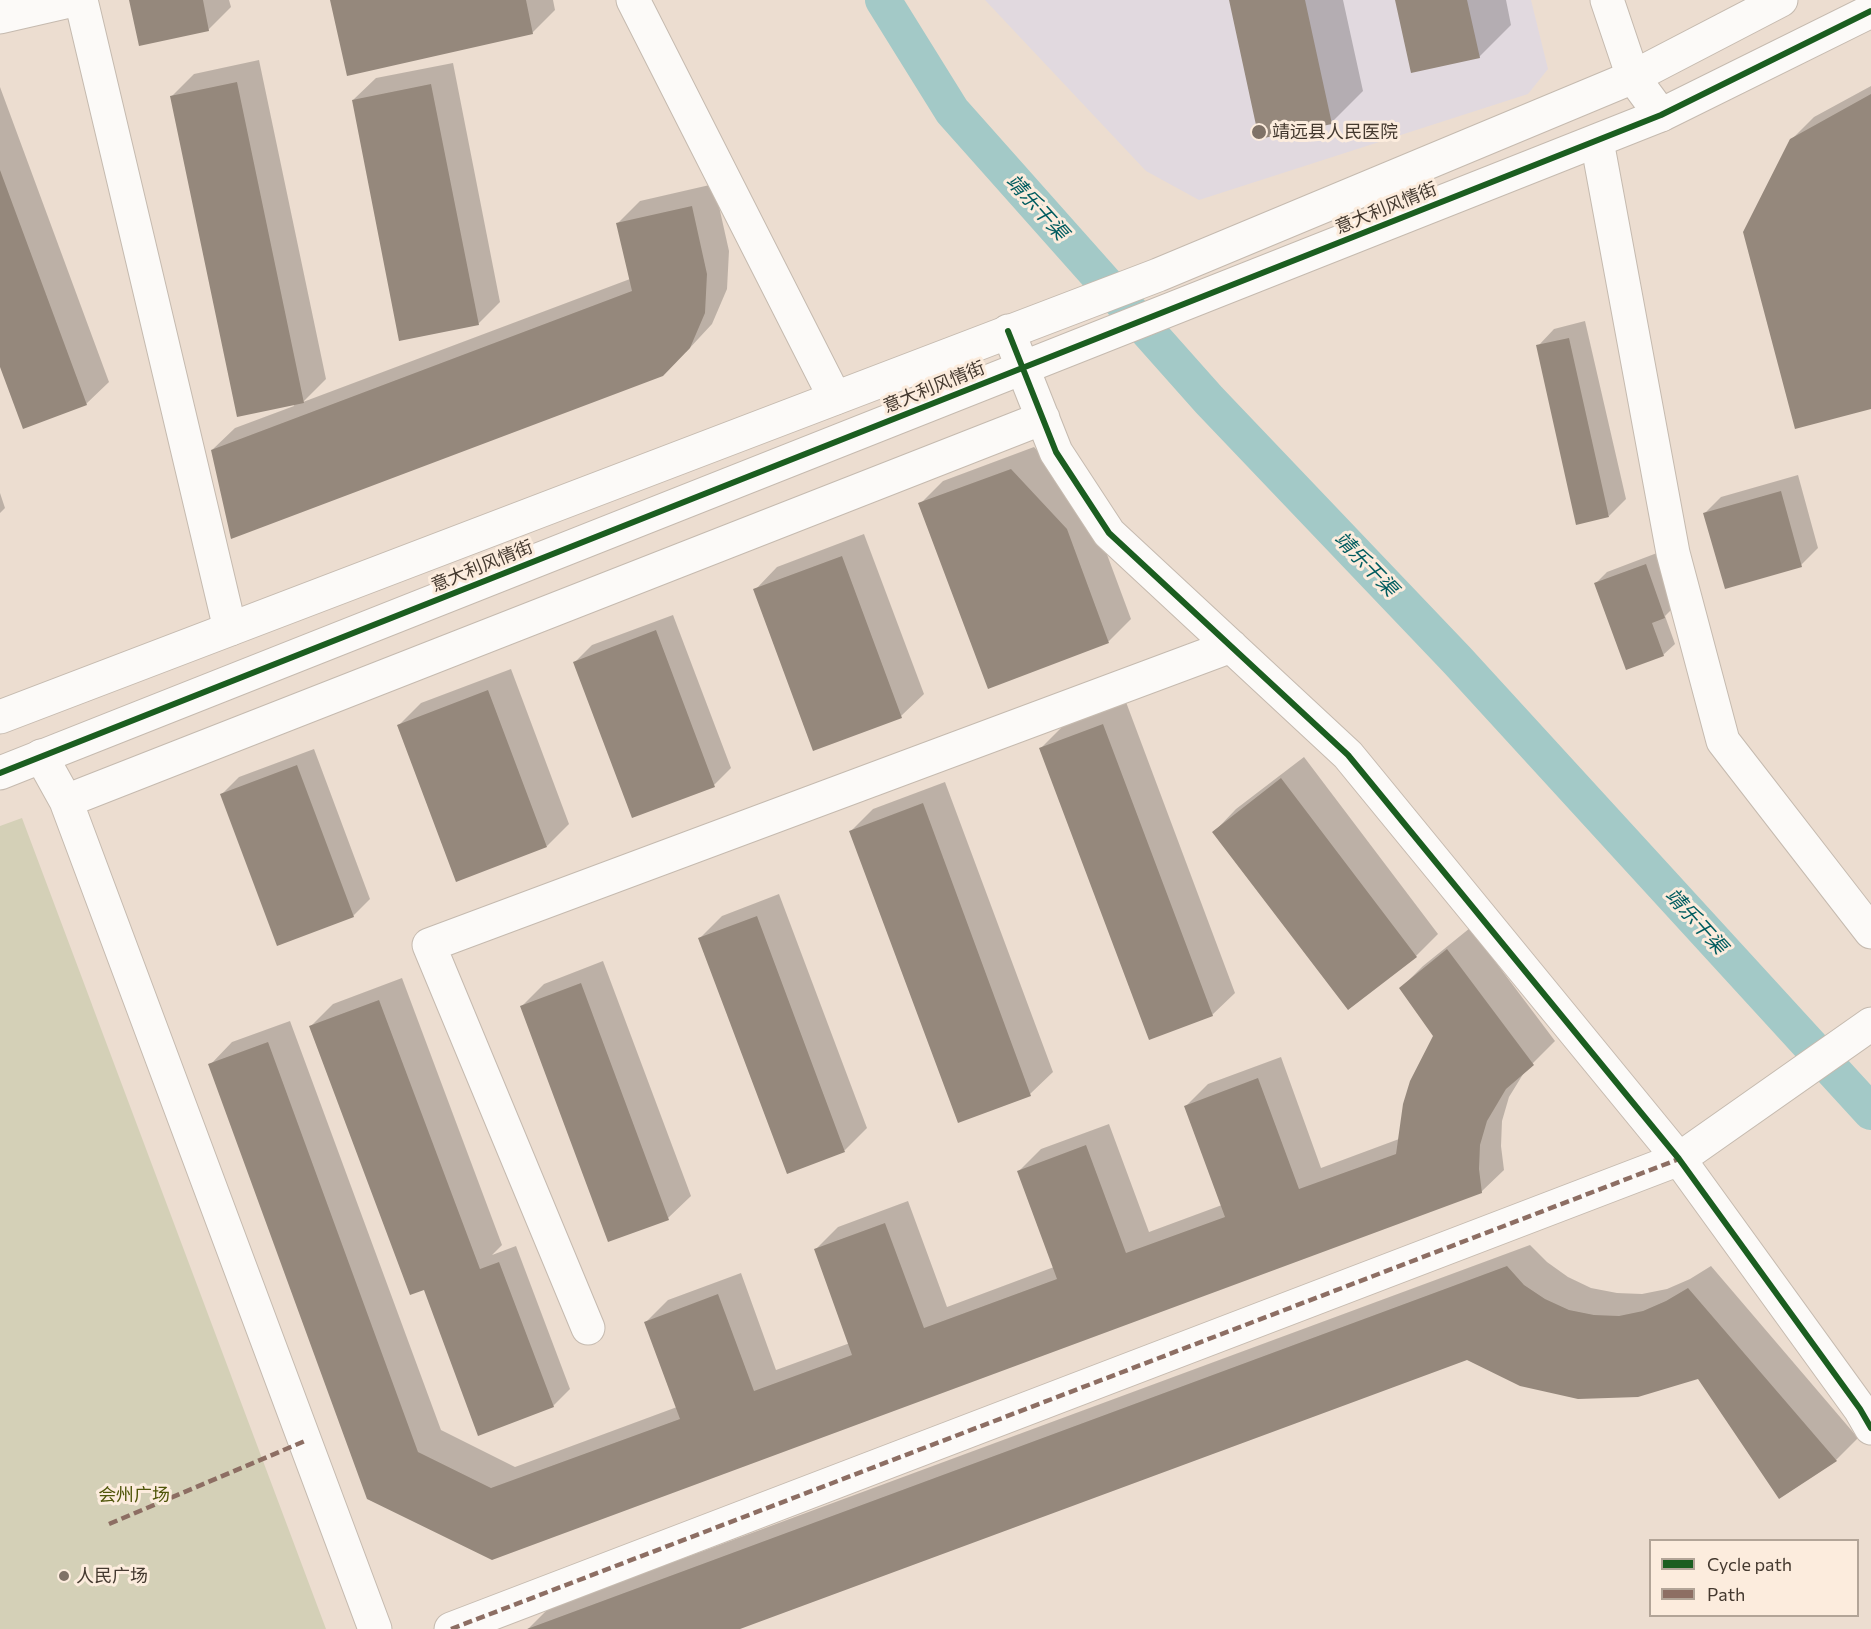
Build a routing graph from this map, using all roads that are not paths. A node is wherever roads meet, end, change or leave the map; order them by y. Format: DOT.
graph roads {
  1 [pos="74,0"];
  2 [pos="81,0"];
  3 [pos="633,0"];
  4 [pos="1607,0"];
  5 [pos="1780,0"];
  6 [pos="1871,11"];
  7 [pos="0,17"];
  8 [pos="1633,77"];
  9 [pos="1660,115"];
  10 [pos="1597,141"];
  11 [pos="1008,331"];
  12 [pos="1023,368"];
  13 [pos="835,398"];
  14 [pos="1043,418"];
  15 [pos="230,629"];
  16 [pos="1231,646"];
  17 [pos="0,717"];
  18 [pos="41,756"];
  19 [pos="0,773"];
  20 [pos="66,801"];
  21 [pos="1871,932"];
  22 [pos="1871,1024"];
  23 [pos="1679,1159"];
  24 [pos="588,1328"];
  25 [pos="1871,1428"];
  26 [pos="375,1629"];
  27 [pos="451,1629"];
  1 -- 7 [label="street"];
  2 -- 15 [label="street"];
  3 -- 13 [label="street"];
  4 -- 8 [label="street"];
  5 -- 8 [label="street, 意大利风情街"];
  6 -- 9 [label="street, 意大利风情街"];
  8 -- 9 [label="street"];
  8 -- 11 [label="street, 意大利风情街"];
  9 -- 10 [label="street, 意大利风情街"];
  10 -- 12 [label="street, 意大利风情街"];
  10 -- 21 [label="street"];
  11 -- 12 [label="street"];
  11 -- 13 [label="street, 意大利风情街"];
  12 -- 14 [label="street"];
  12 -- 18 [label="street, 意大利风情街"];
  13 -- 15 [label="street, 意大利风情街"];
  14 -- 16 [label="street"];
  14 -- 20 [label="street"];
  15 -- 17 [label="street, 意大利风情街"];
  16 -- 23 [label="street"];
  16 -- 24 [label="street"];
  18 -- 19 [label="street, 意大利风情街"];
  18 -- 20 [label="street"];
  20 -- 26 [label="street"];
  22 -- 23 [label="street"];
  23 -- 25 [label="street"];
  23 -- 27 [label="street"];
}
